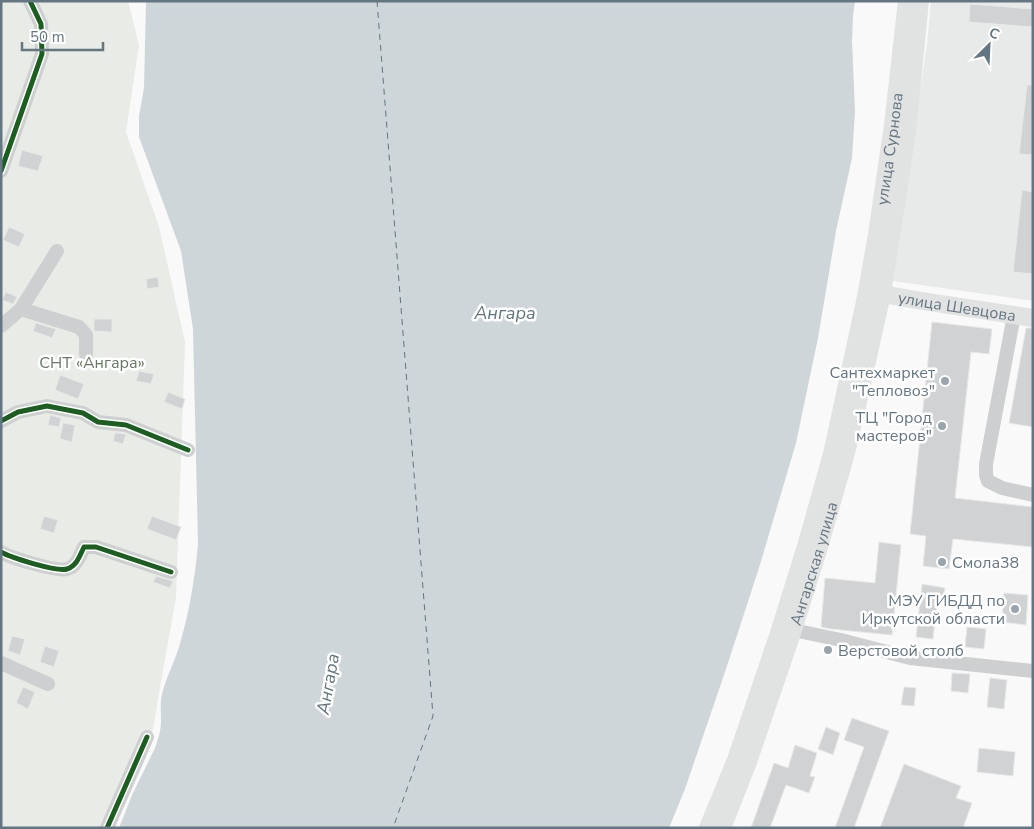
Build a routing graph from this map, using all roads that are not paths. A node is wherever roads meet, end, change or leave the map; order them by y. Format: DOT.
graph roads {
  1 [pos="30,1"];
  2 [pos="906,1"];
  3 [pos="920,1"];
  4 [pos="1,172"];
  5 [pos="57,252"];
  6 [pos="874,295"];
  7 [pos="21,308"];
  8 [pos="1014,315"];
  9 [pos="1033,318"];
  10 [pos="1,326"];
  11 [pos="86,354"];
  12 [pos="1,421"];
  13 [pos="188,450"];
  14 [pos="1033,495"];
  15 [pos="1,552"];
  16 [pos="172,572"];
  17 [pos="793,630"];
  18 [pos="1,663"];
  19 [pos="1033,671"];
  20 [pos="48,684"];
  21 [pos="147,737"];
  22 [pos="730,809"];
  23 [pos="107,828"];
  24 [pos="708,828"];
  25 [pos="722,828"];
  26 [pos="731,828"];
  1 -- 4 [label="street"];
  2 -- 6 [label="main road, улица Сурнова"];
  3 -- 6 [label="main road, улица Сурнова"];
  5 -- 7 [label="street"];
  6 -- 8 [label="main road, улица Шевцова"];
  6 -- 17 [label="main road, Ангарская улица"];
  6 -- 24 [label="main road, Ангарская улица"];
  7 -- 10 [label="street"];
  7 -- 11 [label="street"];
  8 -- 9 [label="main road, улица Шевцова"];
  8 -- 14 [label="street"];
  12 -- 13 [label="street"];
  15 -- 16 [label="street"];
  17 -- 19 [label="street"];
  17 -- 22 [label="main road, Ангарская улица"];
  18 -- 20 [label="street"];
  21 -- 23 [label="street"];
  22 -- 25 [label="main road, Ангарская улица"];
  22 -- 26 [label="street"];
}
